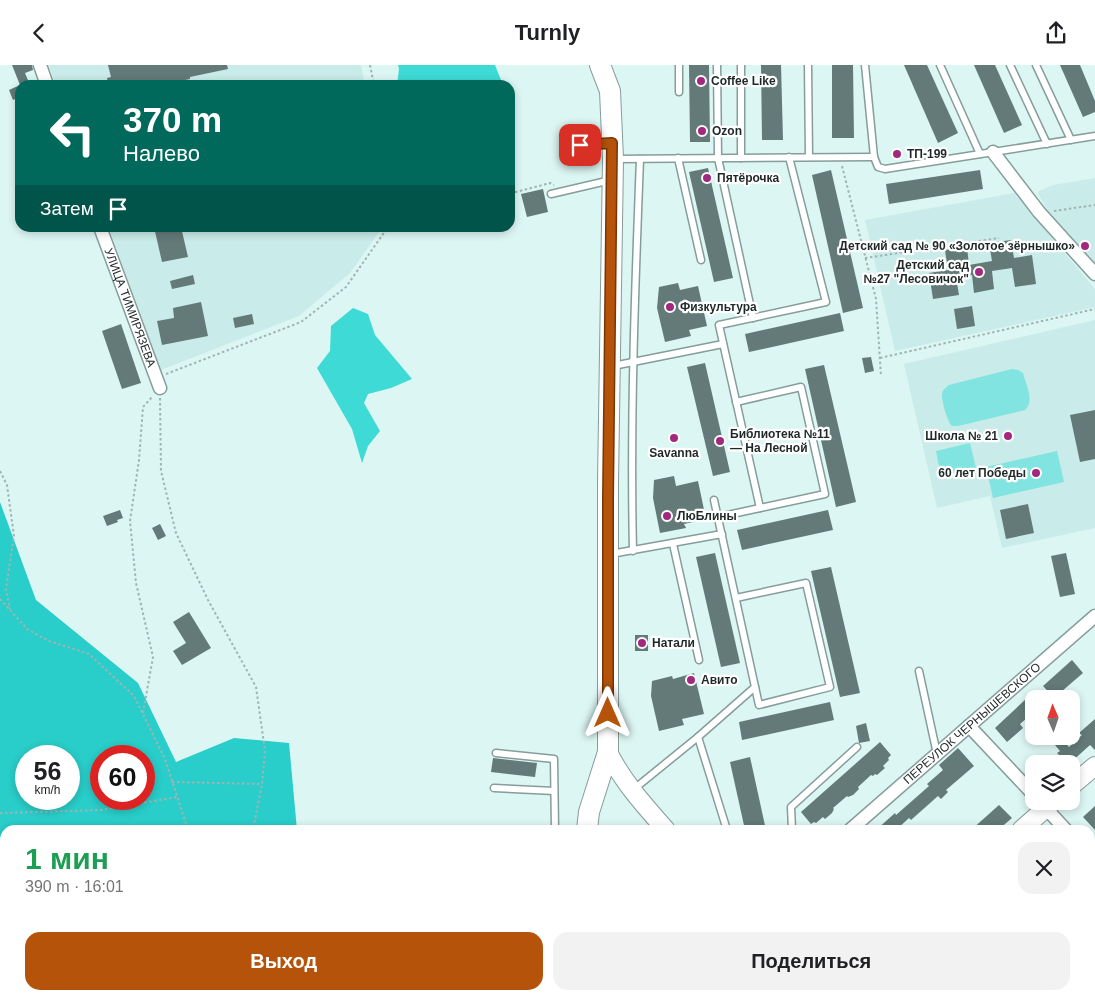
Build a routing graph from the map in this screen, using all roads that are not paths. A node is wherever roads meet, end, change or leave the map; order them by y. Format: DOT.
graph roads {
  1 [pos="40,65"];
  2 [pos="600,65"];
  3 [pos="618,65"];
  4 [pos="679,65"];
  5 [pos="717,65"];
  6 [pos="741,65"];
  7 [pos="808,65"];
  8 [pos="865,65"];
  9 [pos="940,65"];
  10 [pos="1010,65"];
  11 [pos="1036,65"];
  12 [pos="45,80"];
  13 [pos="610,91"];
  14 [pos="679,92"];
  15 [pos="578,129"];
  16 [pos="1095,136"];
  17 [pos="1071,140"];
  18 [pos="1047,144"];
  19 [pos="612,151"];
  20 [pos="993,152"];
  21 [pos="980,154"];
  22 [pos="741,157"];
  23 [pos="789,157"];
  24 [pos="809,157"];
  25 [pos="874,157"];
  26 [pos="678,158"];
  27 [pos="718,158"];
  28 [pos="640,159"];
  29 [pos="612,179"];
  30 [pos="551,194"];
  31 [pos="102,232"];
  32 [pos="701,260"];
  33 [pos="1095,274"];
  34 [pos="753,318"];
  35 [pos="723,344"];
  36 [pos="632,362"];
  37 [pos="609,367"];
  38 [pos="158,383"];
  39 [pos="736,402"];
  40 [pos="714,500"];
  41 [pos="760,508"];
  42 [pos="718,517"];
  43 [pos="722,534"];
  44 [pos="674,544"];
  45 [pos="633,551"];
  46 [pos="608,555"];
  47 [pos="736,598"];
  48 [pos="1095,616"];
  49 [pos="700,660"];
  50 [pos="919,671"];
  51 [pos="755,687"];
  52 [pos="970,726"];
  53 [pos="698,737"];
  54 [pos="857,747"];
  55 [pos="608,752"];
  56 [pos="496,753"];
  57 [pos="937,754"];
  58 [pos="1095,766"];
  59 [pos="1080,779"];
  60 [pos="1025,785"];
  61 [pos="494,788"];
  62 [pos="554,791"];
  63 [pos="631,791"];
  64 [pos="1041,810"];
  65 [pos="1051,810"];
  66 [pos="554,825"];
  67 [pos="588,825"];
  68 [pos="662,825"];
  69 [pos="725,825"];
  70 [pos="792,825"];
  71 [pos="856,825"];
  72 [pos="1026,825"];
  73 [pos="1062,825"];
  1 -- 12 [label="street"];
  2 -- 13 [label="main road"];
  3 -- 13 [label="main road"];
  4 -- 14 [label="lane"];
  5 -- 27 [label="lane"];
  6 -- 22 [label="lane"];
  7 -- 24 [label="lane"];
  8 -- 25 [label="lane"];
  9 -- 21 [label="lane"];
  10 -- 18 [label="lane"];
  11 -- 17 [label="lane"];
  13 -- 19 [label="main road"];
  15 -- 19 [label="lane"];
  16 -- 17 [label="lane"];
  17 -- 18 [label="lane"];
  18 -- 20 [label="lane"];
  19 -- 28 [label="lane"];
  19 -- 29 [label="main road"];
  20 -- 21 [label="lane"];
  20 -- 33 [label="street"];
  21 -- 25 [label="lane"];
  22 -- 23 [label="lane"];
  22 -- 27 [label="lane"];
  23 -- 24 [label="lane"];
  23 -- 34 [label="lane"];
  24 -- 25 [label="lane"];
  26 -- 27 [label="lane"];
  26 -- 28 [label="lane"];
  26 -- 32 [label="lane"];
  27 -- 34 [label="lane"];
  28 -- 36 [label="lane"];
  29 -- 30 [label="lane"];
  29 -- 37 [label="main road"];
  31 -- 38 [label="street, УЛИЦА ТИМИРЯЗЕВА"];
  34 -- 35 [label="lane"];
  35 -- 36 [label="lane"];
  35 -- 39 [label="lane"];
  36 -- 37 [label="lane"];
  36 -- 45 [label="lane"];
  37 -- 46 [label="main road"];
  39 -- 41 [label="lane"];
  39 -- 41 [label="lane"];
  40 -- 42 [label="lane"];
  41 -- 42 [label="lane"];
  42 -- 43 [label="lane"];
  43 -- 44 [label="lane"];
  43 -- 47 [label="lane"];
  44 -- 45 [label="lane"];
  44 -- 49 [label="lane"];
  45 -- 46 [label="lane"];
  46 -- 55 [label="main road"];
  47 -- 51 [label="lane"];
  47 -- 51 [label="lane"];
  48 -- 52 [label="street, ПЕРЕУЛОК ЧЕРНЫШЕВСКОГО"];
  50 -- 57 [label="lane"];
  51 -- 53 [label="lane"];
  52 -- 57 [label="street, ПЕРЕУЛОК ЧЕРНЫШЕВСКОГО"];
  52 -- 60 [label="street"];
  53 -- 63 [label="lane"];
  53 -- 69 [label="lane"];
  54 -- 70 [label="lane"];
  55 -- 63 [label="main road"];
  55 -- 67 [label="main road"];
  56 -- 62 [label="lane"];
  57 -- 71 [label="street, ПЕРЕУЛОК ЧЕРНЫШЕВСКОГО"];
  58 -- 59 [label="main road"];
  61 -- 62 [label="lane"];
  62 -- 66 [label="lane"];
  63 -- 68 [label="main road"];
  64 -- 72 [label="main road"];
  65 -- 73 [label="street"];
}
